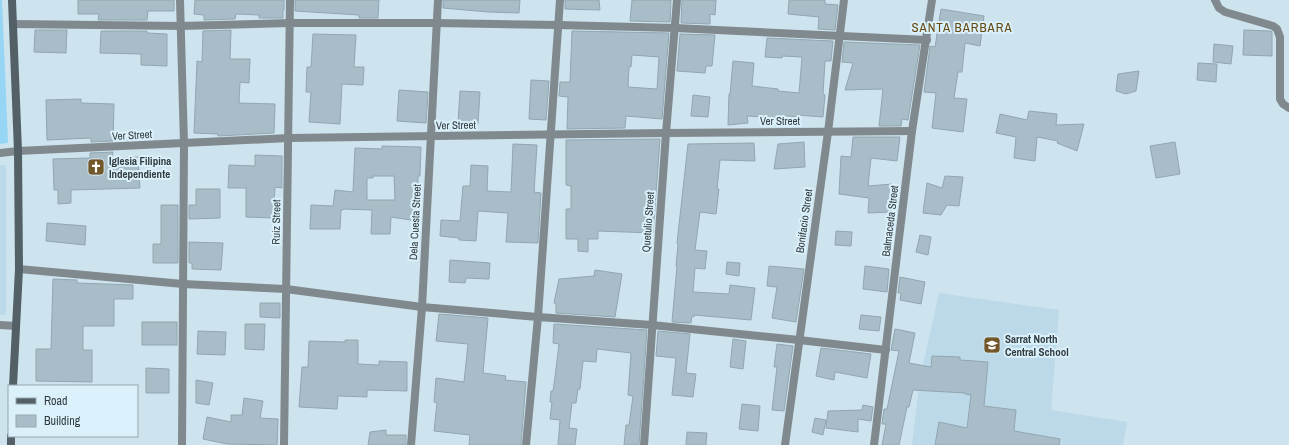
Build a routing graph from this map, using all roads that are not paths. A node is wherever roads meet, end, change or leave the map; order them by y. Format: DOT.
graph roads {
  1 [pos="12,0"];
  2 [pos="180,0"];
  3 [pos="290,0"];
  4 [pos="438,0"];
  5 [pos="560,0"];
  6 [pos="677,0"];
  7 [pos="844,0"];
  8 [pos="932,0"];
  9 [pos="1215,0"];
  10 [pos="290,23"];
  11 [pos="437,23"];
  12 [pos="13,24"];
  13 [pos="558,25"];
  14 [pos="181,26"];
  15 [pos="675,28"];
  16 [pos="840,35"];
  17 [pos="926,40"];
  18 [pos="1289,108"];
  19 [pos="912,131"];
  20 [pos="828,132"];
  21 [pos="666,133"];
  22 [pos="551,135"];
  23 [pos="431,137"];
  24 [pos="289,138"];
  25 [pos="184,144"];
  26 [pos="18,151"];
  27 [pos="0,153"];
  28 [pos="18,269"];
  29 [pos="183,284"];
  30 [pos="286,289"];
  31 [pos="422,307"];
  32 [pos="538,317"];
  33 [pos="0,325"];
  34 [pos="652,325"];
  35 [pos="16,326"];
  36 [pos="799,340"];
  37 [pos="886,350"];
  38 [pos="13,385"];
  39 [pos="182,445"];
  40 [pos="284,445"];
  41 [pos="411,445"];
  42 [pos="526,445"];
  43 [pos="644,445"];
  44 [pos="785,445"];
  45 [pos="874,445"];
  1 -- 12 [label="main road"];
  2 -- 14 [label="street"];
  3 -- 10 [label="street, Ruiz Street"];
  4 -- 11 [label="street, Dela Cuesta Street"];
  5 -- 13 [label="street"];
  6 -- 15 [label="street, Quetulio Street"];
  7 -- 16 [label="street, Bonifacio Street"];
  8 -- 17 [label="street, Balmaceda Street"];
  9 -- 18 [label="street"];
  10 -- 11 [label="street"];
  10 -- 14 [label="street"];
  10 -- 24 [label="street, Ruiz Street"];
  11 -- 13 [label="street"];
  11 -- 23 [label="street, Dela Cuesta Street"];
  12 -- 14 [label="street"];
  12 -- 26 [label="main road"];
  13 -- 15 [label="street"];
  13 -- 22 [label="street"];
  14 -- 25 [label="street"];
  15 -- 16 [label="street"];
  15 -- 21 [label="street, Quetulio Street"];
  16 -- 17 [label="street"];
  16 -- 20 [label="street, Bonifacio Street"];
  17 -- 19 [label="street, Balmaceda Street"];
  19 -- 20 [label="street, Ver Street"];
  19 -- 37 [label="street, Balmaceda Street"];
  20 -- 21 [label="street, Ver Street"];
  20 -- 36 [label="street, Bonifacio Street"];
  21 -- 22 [label="street, Ver Street"];
  21 -- 34 [label="street, Quetulio Street"];
  22 -- 23 [label="street, Ver Street"];
  22 -- 32 [label="street"];
  23 -- 24 [label="street, Ver Street"];
  23 -- 31 [label="street, Dela Cuesta Street"];
  24 -- 25 [label="street, Ver Street"];
  24 -- 30 [label="street, Ruiz Street"];
  25 -- 26 [label="street, Ver Street"];
  25 -- 29 [label="street"];
  26 -- 27 [label="street, Ver Street"];
  26 -- 28 [label="main road"];
  28 -- 29 [label="street"];
  28 -- 35 [label="main road"];
  29 -- 30 [label="street"];
  29 -- 39 [label="street"];
  30 -- 31 [label="street"];
  30 -- 40 [label="street, Ruiz Street"];
  31 -- 32 [label="street"];
  31 -- 41 [label="street, Dela Cuesta Street"];
  32 -- 34 [label="street"];
  32 -- 42 [label="street"];
  33 -- 35 [label="street"];
  34 -- 36 [label="street"];
  34 -- 43 [label="street, Quetulio Street"];
  35 -- 38 [label="main road"];
  36 -- 37 [label="street"];
  36 -- 44 [label="street, Bonifacio Street"];
  37 -- 45 [label="street, Balmaceda Street"];
}
